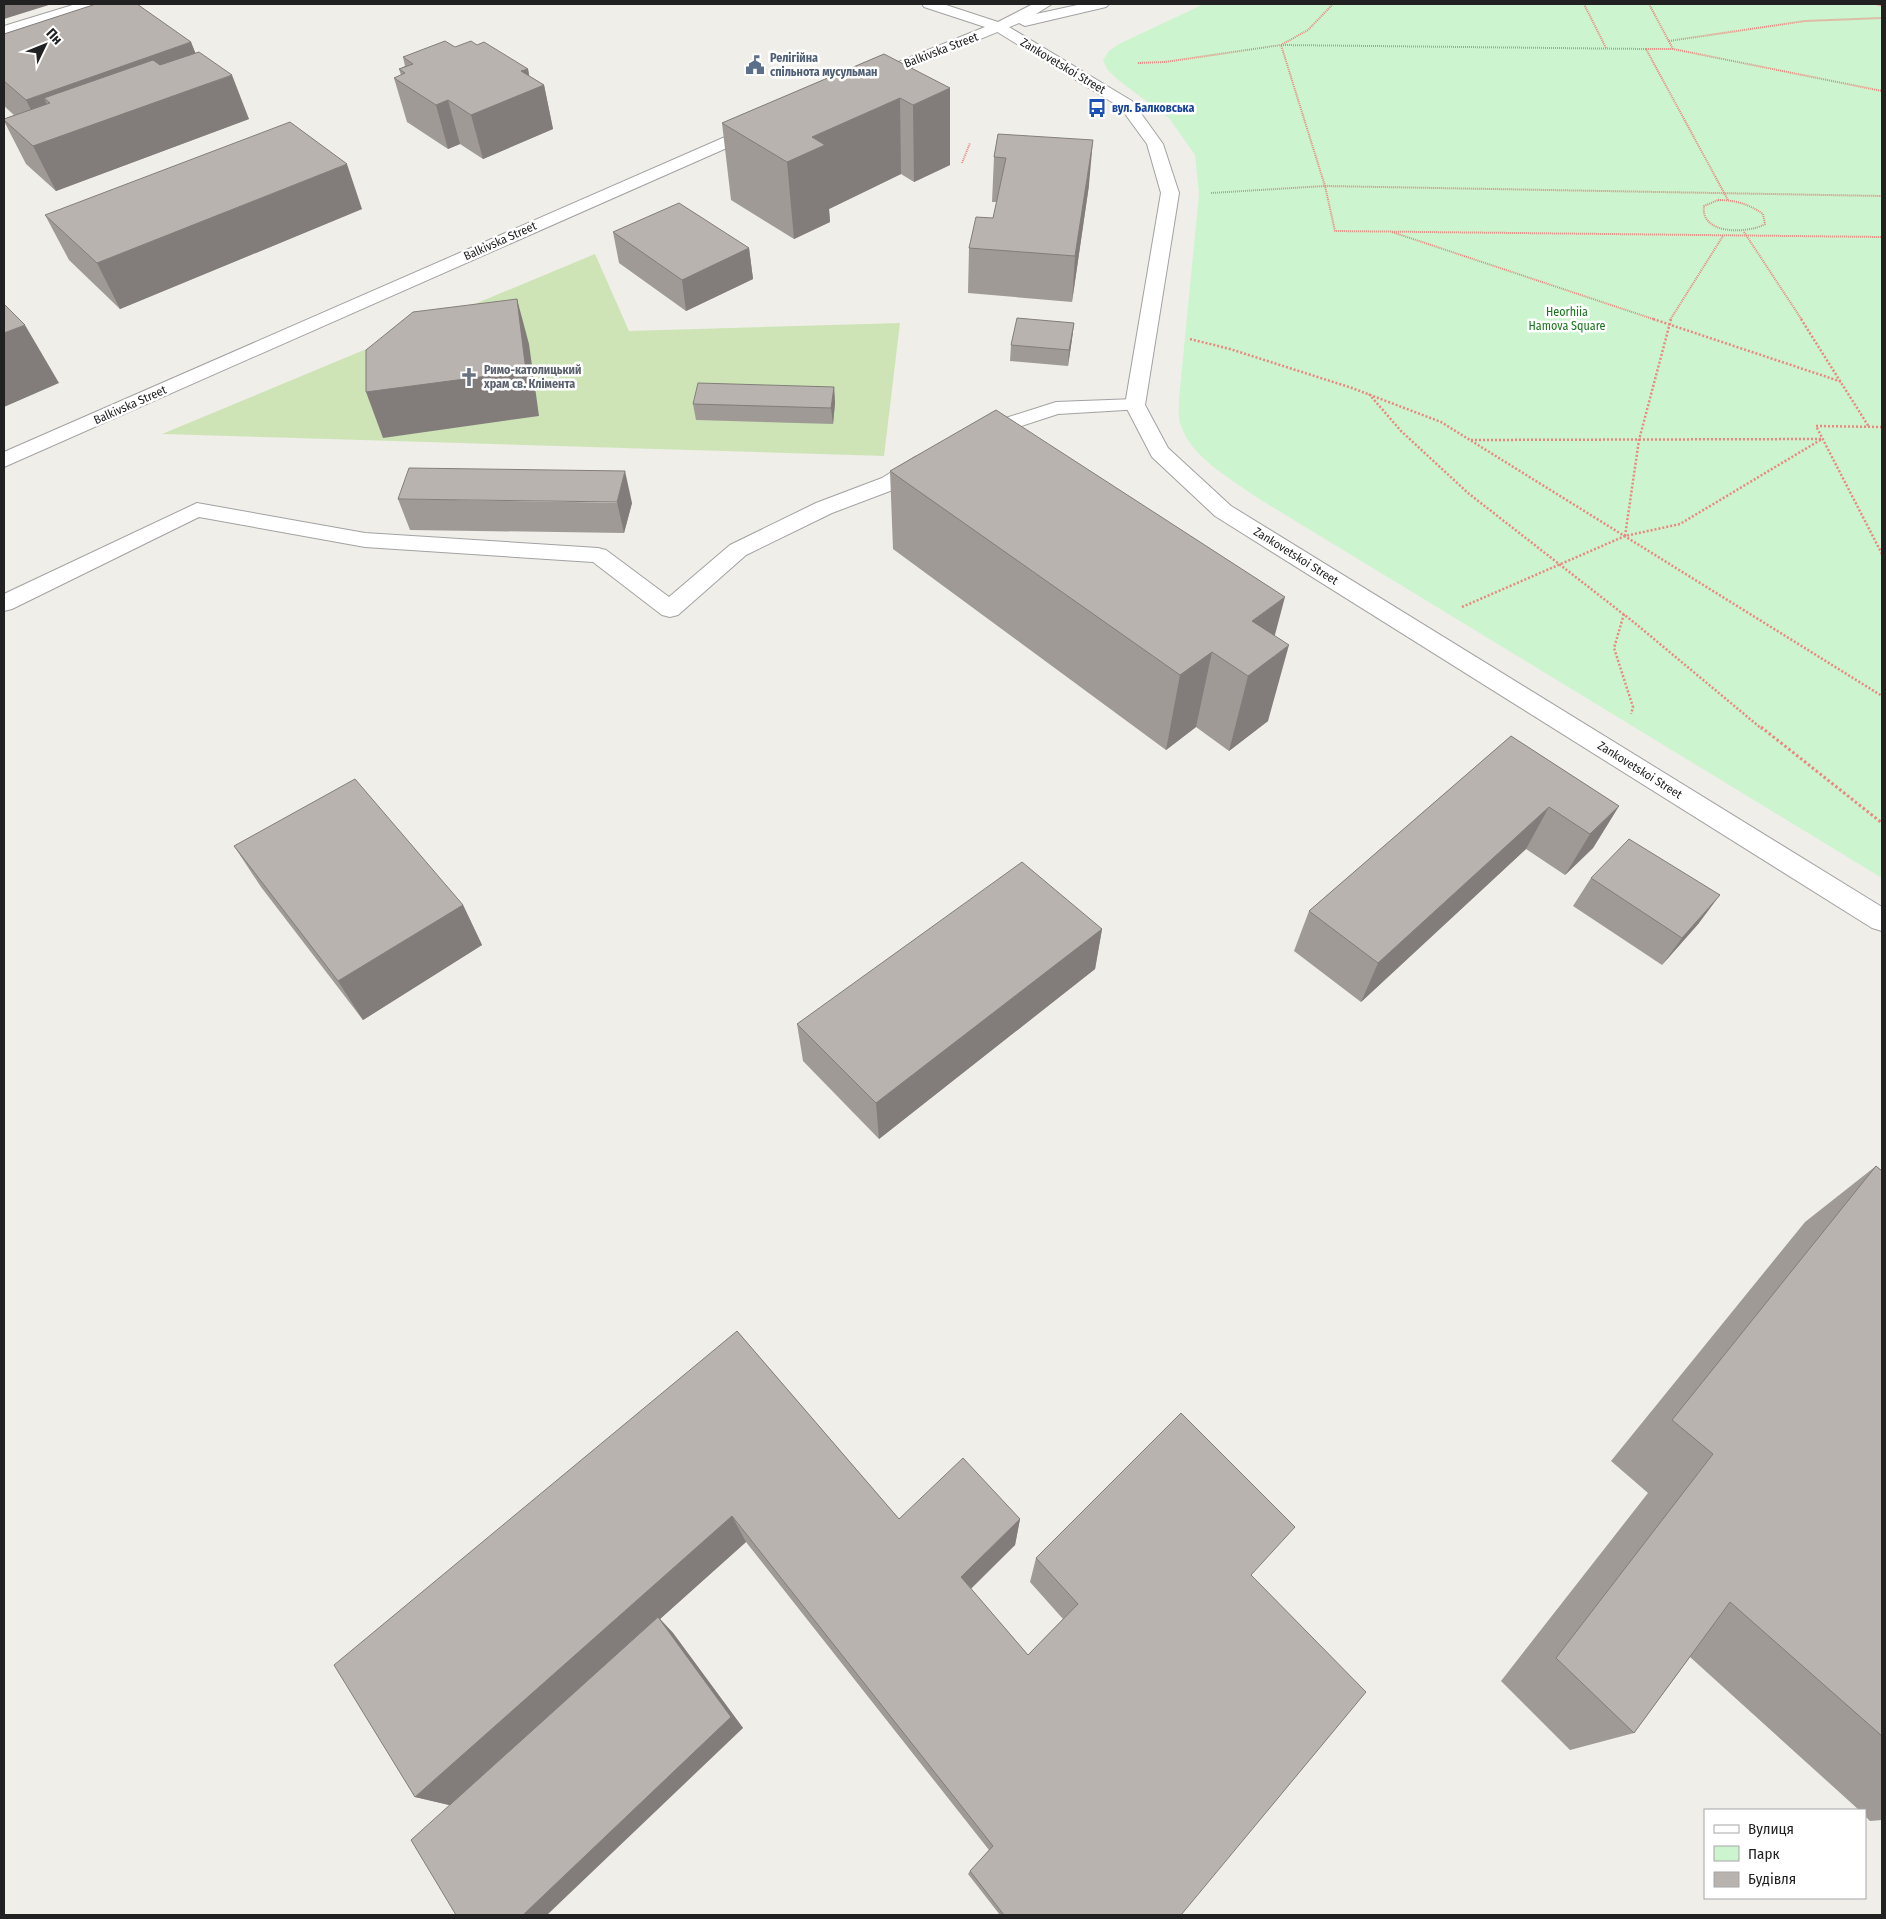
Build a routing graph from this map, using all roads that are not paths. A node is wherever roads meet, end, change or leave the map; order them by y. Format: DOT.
graph roads {
  1 [pos="91,4"];
  2 [pos="930,4"];
  3 [pos="963,4"];
  4 [pos="1044,4"];
  5 [pos="1101,4"];
  6 [pos="999,27"];
  7 [pos="4,31"];
  8 [pos="859,84"];
  9 [pos="773,122"];
  10 [pos="1135,405"];
  11 [pos="962,439"];
  12 [pos="937,452"];
  13 [pos="4,460"];
  14 [pos="4,603"];
  15 [pos="1882,920"];
  1 -- 7 [label="street"];
  2 -- 6 [label="street"];
  3 -- 6 [label="street"];
  4 -- 6 [label="street, Balkivska Street"];
  5 -- 6 [label="street, Balkivska Street"];
  6 -- 8 [label="street, Balkivska Street"];
  6 -- 10 [label="street, Zankovetskoi Street"];
  9 -- 13 [label="street, Balkivska Street"];
  10 -- 11 [label="street"];
  10 -- 15 [label="street, Zankovetskoi Street"];
  12 -- 14 [label="street"];
}
